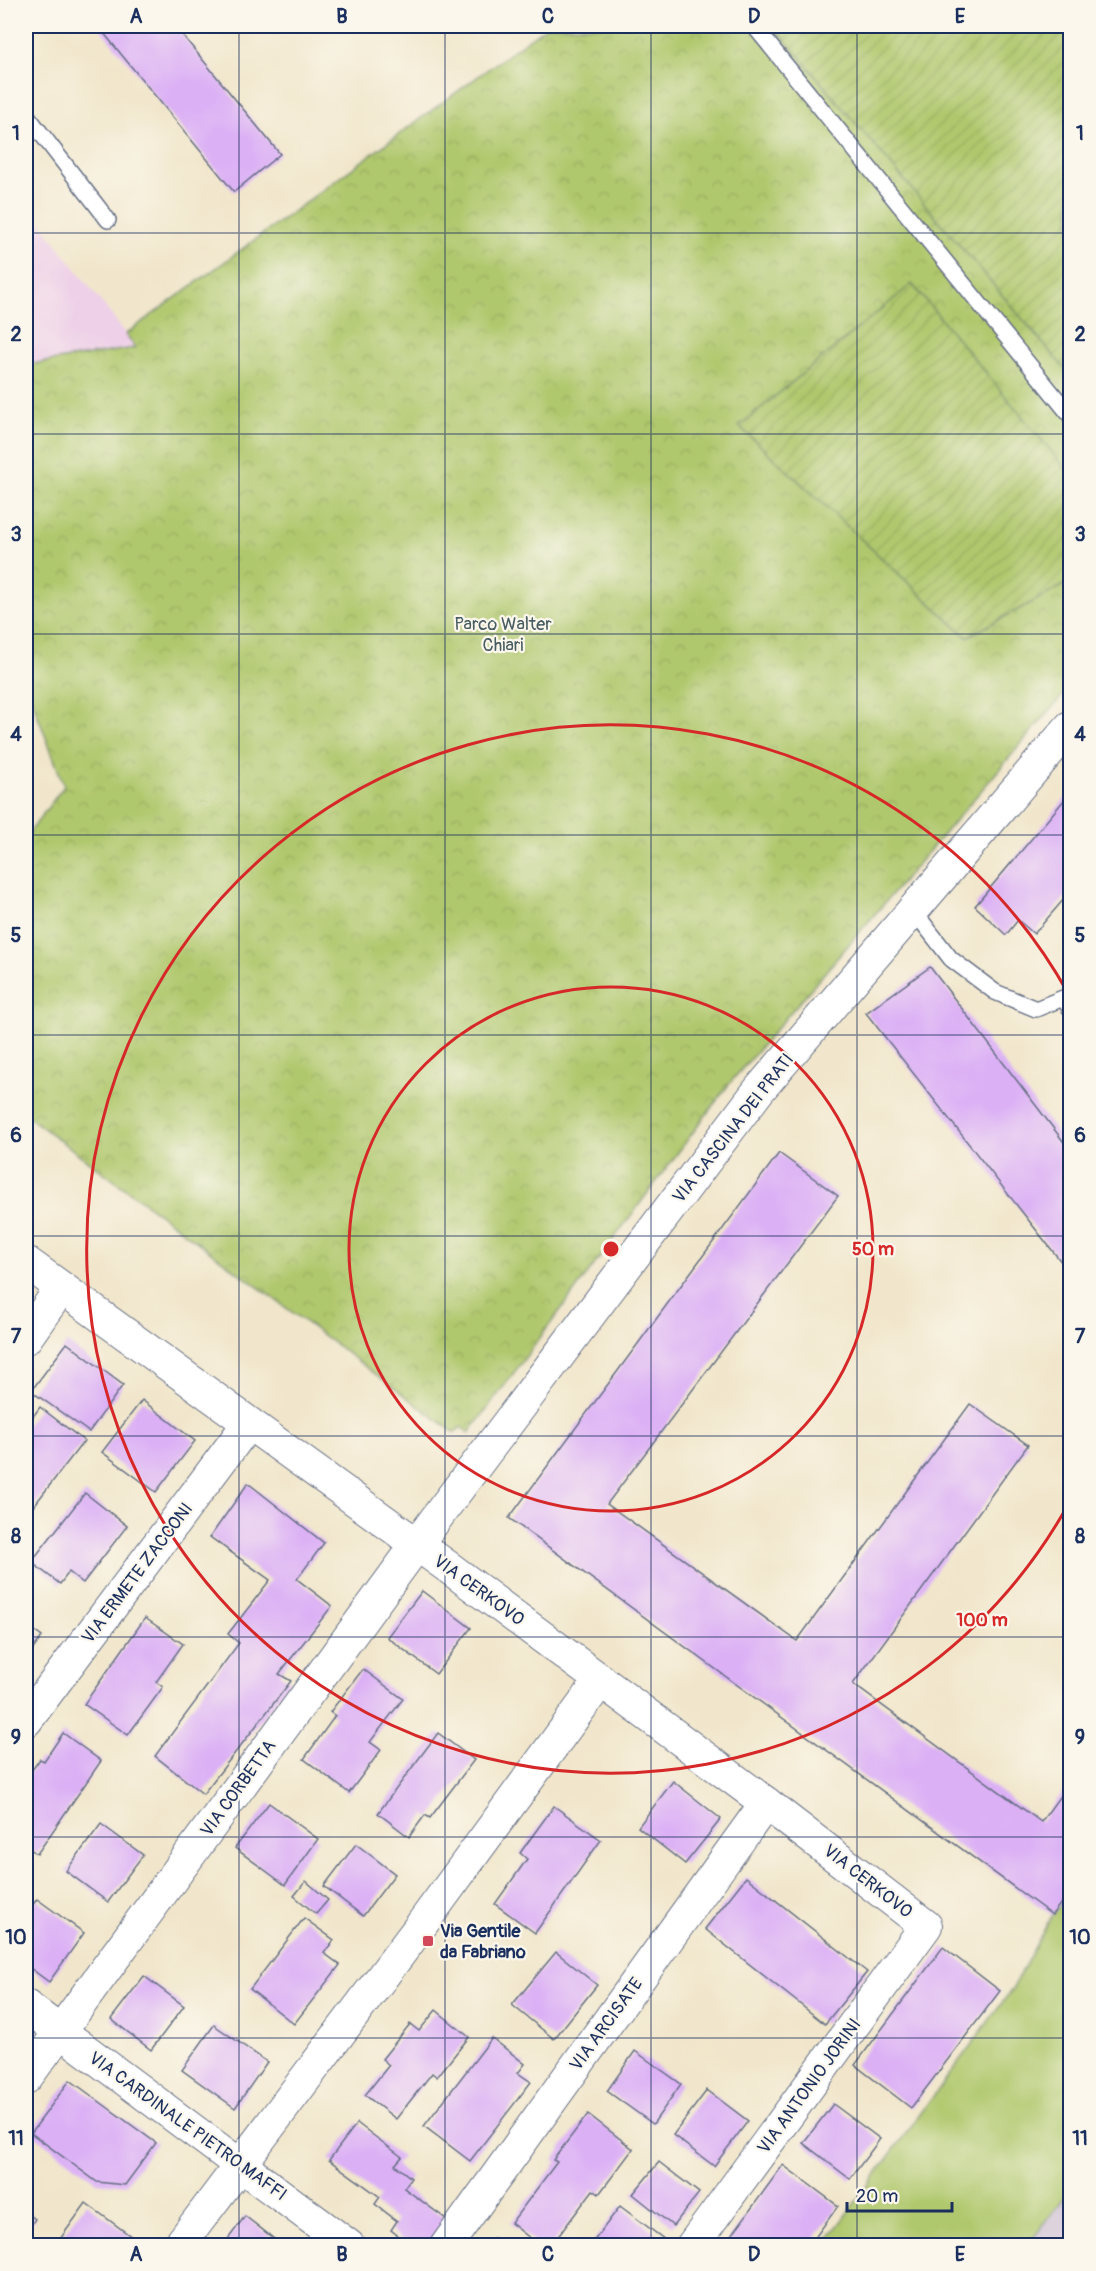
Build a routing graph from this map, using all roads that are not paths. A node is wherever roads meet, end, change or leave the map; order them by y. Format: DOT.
graph roads {
  1 [pos="754,26"];
  2 [pos="26,114"];
  3 [pos="108,220"];
  4 [pos="1071,415"];
  5 [pos="1071,727"];
  6 [pos="913,910"];
  7 [pos="1071,1008"];
  8 [pos="26,1262"];
  9 [pos="61,1288"];
  10 [pos="26,1338"];
  11 [pos="248,1424"];
  12 [pos="417,1545"];
  13 [pos="601,1680"];
  14 [pos="26,1721"];
  15 [pos="766,1803"];
  16 [pos="926,1926"];
  17 [pos="26,2006"];
  18 [pos="59,2031"];
  19 [pos="26,2078"];
  20 [pos="238,2163"];
  21 [pos="179,2246"];
  22 [pos="350,2246"];
  23 [pos="446,2246"];
  24 [pos="692,2246"];
  1 -- 4 [label="lane"];
  2 -- 3 [label="lane"];
  5 -- 6 [label="street, VIA CASCINA DEI PRATI"];
  6 -- 7 [label="lane"];
  6 -- 12 [label="street, VIA CASCINA DEI PRATI"];
  8 -- 9 [label="street, VIA CERKOVO"];
  9 -- 10 [label="street"];
  9 -- 11 [label="street, VIA CERKOVO"];
  11 -- 12 [label="street, VIA CERKOVO"];
  11 -- 14 [label="street, VIA ERMETE ZACCONI"];
  12 -- 13 [label="street, VIA CERKOVO"];
  12 -- 18 [label="street, VIA CORBETTA"];
  13 -- 15 [label="street, VIA CERKOVO"];
  13 -- 20 [label="street"];
  15 -- 16 [label="street, VIA CERKOVO"];
  15 -- 23 [label="street, VIA ARCISATE"];
  16 -- 24 [label="street, VIA ANTONIO JORINI"];
  17 -- 18 [label="street, VIA CARDINALE PIETRO MAFFI"];
  18 -- 19 [label="street, VIA CORBETTA"];
  18 -- 20 [label="street, VIA CARDINALE PIETRO MAFFI"];
  20 -- 21 [label="street"];
  20 -- 22 [label="street, VIA CARDINALE PIETRO MAFFI"];
}
